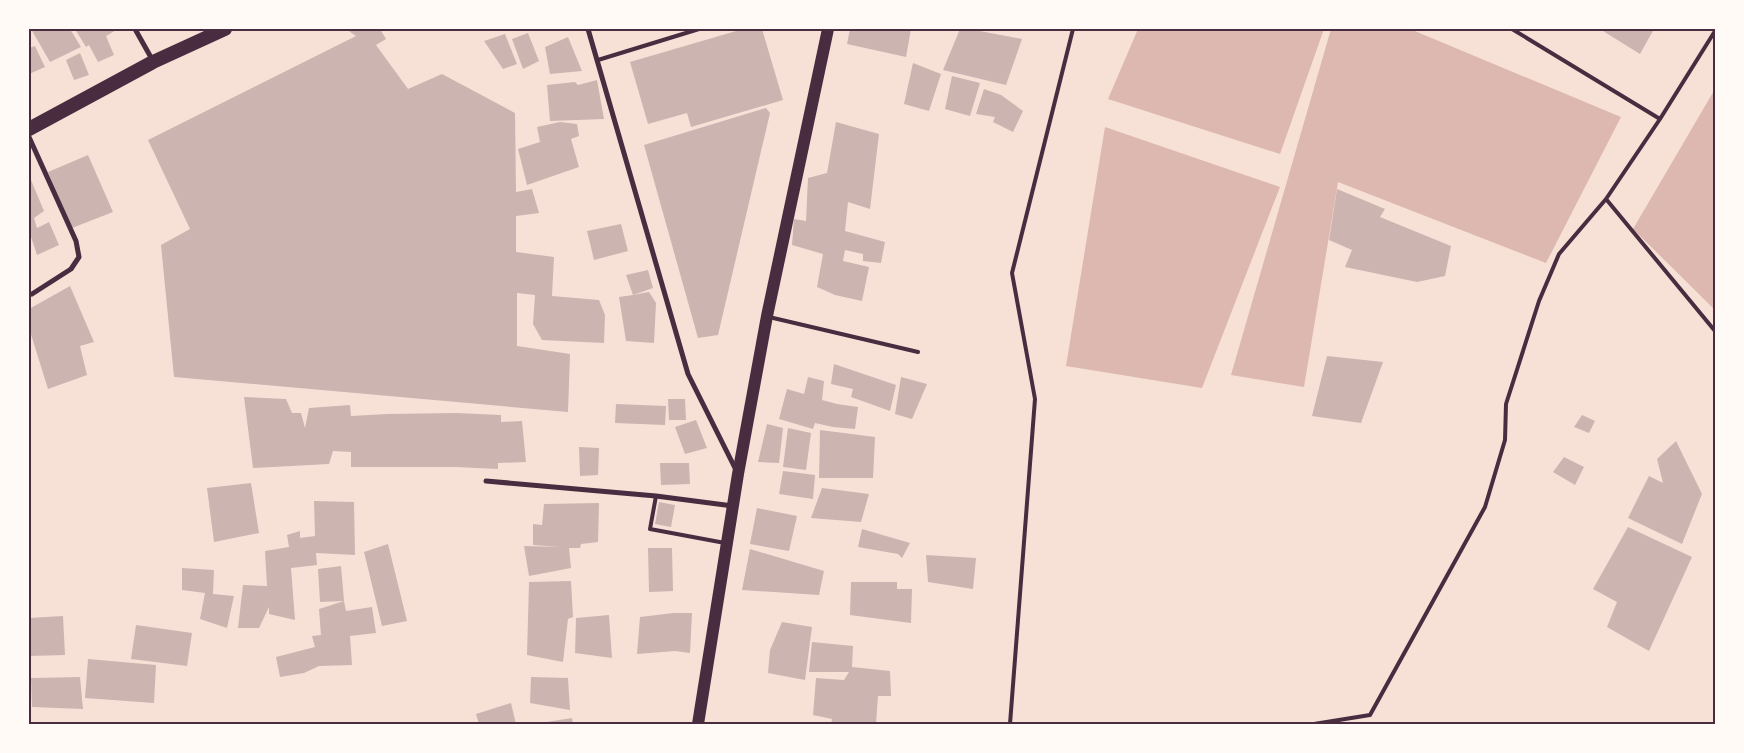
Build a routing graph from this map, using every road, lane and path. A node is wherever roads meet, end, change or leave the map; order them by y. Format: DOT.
graph roads {
  1 [pos="135,29"];
  2 [pos="225,29"];
  3 [pos="588,29"];
  4 [pos="699,29"];
  5 [pos="828,29"];
  6 [pos="1073,29"];
  7 [pos="1512,29"];
  8 [pos="1715,30"];
  9 [pos="598,60"];
  10 [pos="153,62"];
  11 [pos="1660,119"];
  12 [pos="29,129"];
  13 [pos="29,137"];
  14 [pos="1606,199"];
  15 [pos="32,294"];
  16 [pos="767,316"];
  17 [pos="1715,331"];
  18 [pos="918,352"];
  19 [pos="738,474"];
  20 [pos="486,481"];
  21 [pos="656,496"];
  22 [pos="733,506"];
  23 [pos="727,544"];
  24 [pos="698,724"];
  25 [pos="1010,724"];
  26 [pos="1314,724"];
  1 -- 10 [label="street"];
  2 -- 10 [label="highway"];
  3 -- 9 [label="street"];
  4 -- 9 [label="lane"];
  5 -- 16 [label="main road"];
  6 -- 25 [label="lane"];
  7 -- 11 [label="lane"];
  8 -- 11 [label="lane"];
  9 -- 19 [label="street"];
  10 -- 12 [label="highway"];
  11 -- 14 [label="lane"];
  13 -- 15 [label="street"];
  14 -- 17 [label="lane"];
  14 -- 26 [label="lane"];
  16 -- 18 [label="lane"];
  16 -- 19 [label="main road"];
  19 -- 22 [label="main road"];
  20 -- 21 [label="street"];
  21 -- 22 [label="street"];
  21 -- 23 [label="lane"];
  22 -- 23 [label="main road"];
  23 -- 24 [label="main road"];
}
